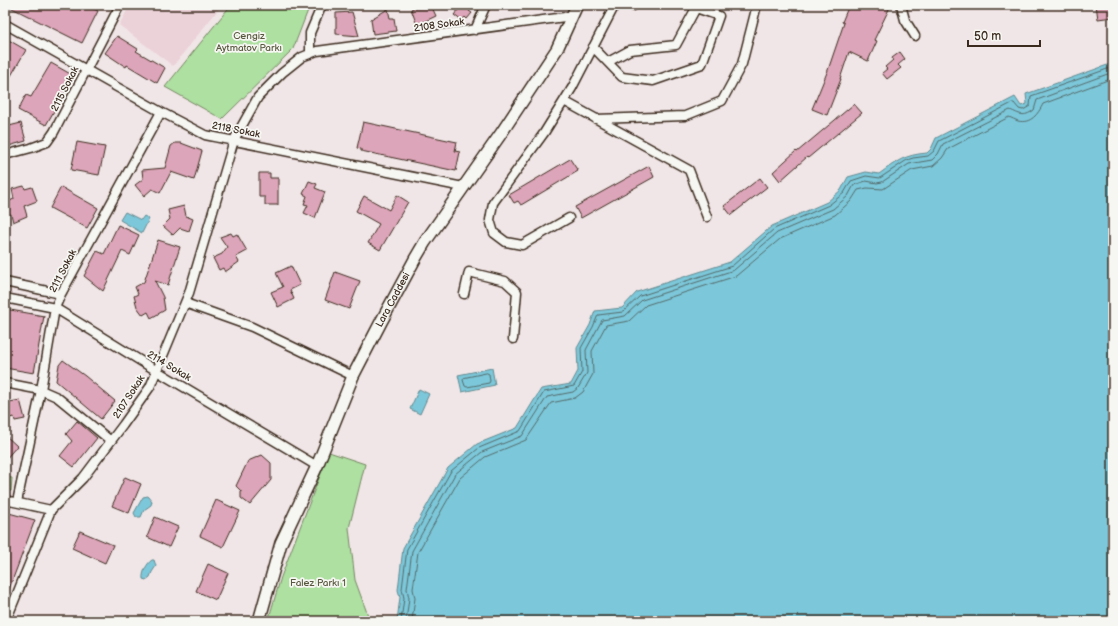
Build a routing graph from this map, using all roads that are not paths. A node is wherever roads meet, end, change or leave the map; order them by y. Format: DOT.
graph roads {
  1 [pos="120,5"];
  2 [pos="322,5"];
  3 [pos="486,5"];
  4 [pos="576,5"];
  5 [pos="615,5"];
  6 [pos="757,5"];
  7 [pos="901,5"];
  8 [pos="572,16"];
  9 [pos="5,24"];
  10 [pos="476,30"];
  11 [pos="914,36"];
  12 [pos="593,48"];
  13 [pos="310,54"];
  14 [pos="608,62"];
  15 [pos="85,70"];
  16 [pos="564,101"];
  17 [pos="161,112"];
  18 [pos="596,119"];
  19 [pos="234,140"];
  20 [pos="5,155"];
  21 [pos="464,187"];
  22 [pos="707,217"];
  23 [pos="569,218"];
  24 [pos="5,282"];
  25 [pos="61,294"];
  26 [pos="464,294"];
  27 [pos="5,298"];
  28 [pos="185,303"];
  29 [pos="55,308"];
  30 [pos="513,339"];
  31 [pos="157,371"];
  32 [pos="353,376"];
  33 [pos="5,383"];
  34 [pos="41,390"];
  35 [pos="110,441"];
  36 [pos="317,466"];
  37 [pos="5,500"];
  38 [pos="17,502"];
  39 [pos="51,510"];
  40 [pos="6,621"];
  41 [pos="259,621"];
  1 -- 15 [label="street, 2115 Sokak"];
  2 -- 13 [label="street"];
  3 -- 10 [label="street"];
  4 -- 8 [label="street, Lara Caddesi"];
  5 -- 12 [label="street"];
  6 -- 18 [label="street"];
  7 -- 11 [label="street"];
  8 -- 10 [label="street, 2108 Sokak"];
  8 -- 21 [label="street, Lara Caddesi"];
  9 -- 15 [label="street, 2118 Sokak"];
  10 -- 13 [label="street, 2108 Sokak"];
  12 -- 14 [label="street"];
  12 -- 16 [label="street"];
  13 -- 19 [label="street, 2108 Sokak"];
  14 -- 14 [label="street"];
  15 -- 17 [label="street, 2118 Sokak"];
  15 -- 20 [label="street, 2115 Sokak"];
  16 -- 18 [label="street"];
  16 -- 23 [label="street"];
  17 -- 19 [label="street, 2118 Sokak"];
  17 -- 25 [label="street, 2111 Sokak"];
  18 -- 22 [label="street"];
  19 -- 21 [label="street, 2118 Sokak"];
  19 -- 28 [label="street, 2107 Sokak"];
  21 -- 32 [label="street, Lara Caddesi"];
  24 -- 25 [label="street"];
  25 -- 29 [label="street, 2111 Sokak"];
  26 -- 30 [label="street"];
  27 -- 29 [label="street, 2114 Sokak"];
  28 -- 31 [label="street, 2107 Sokak"];
  28 -- 32 [label="street"];
  29 -- 31 [label="street, 2114 Sokak"];
  29 -- 34 [label="street, 2111 Sokak"];
  31 -- 35 [label="street, 2107 Sokak"];
  31 -- 36 [label="street, 2114 Sokak"];
  32 -- 36 [label="street, Lara Caddesi"];
  33 -- 34 [label="street"];
  34 -- 35 [label="street"];
  34 -- 38 [label="street, 2111 Sokak"];
  35 -- 39 [label="street, 2107 Sokak"];
  36 -- 41 [label="street, Lara Caddesi"];
  37 -- 38 [label="street"];
  38 -- 39 [label="street"];
  39 -- 40 [label="street, 2107 Sokak"];
}
